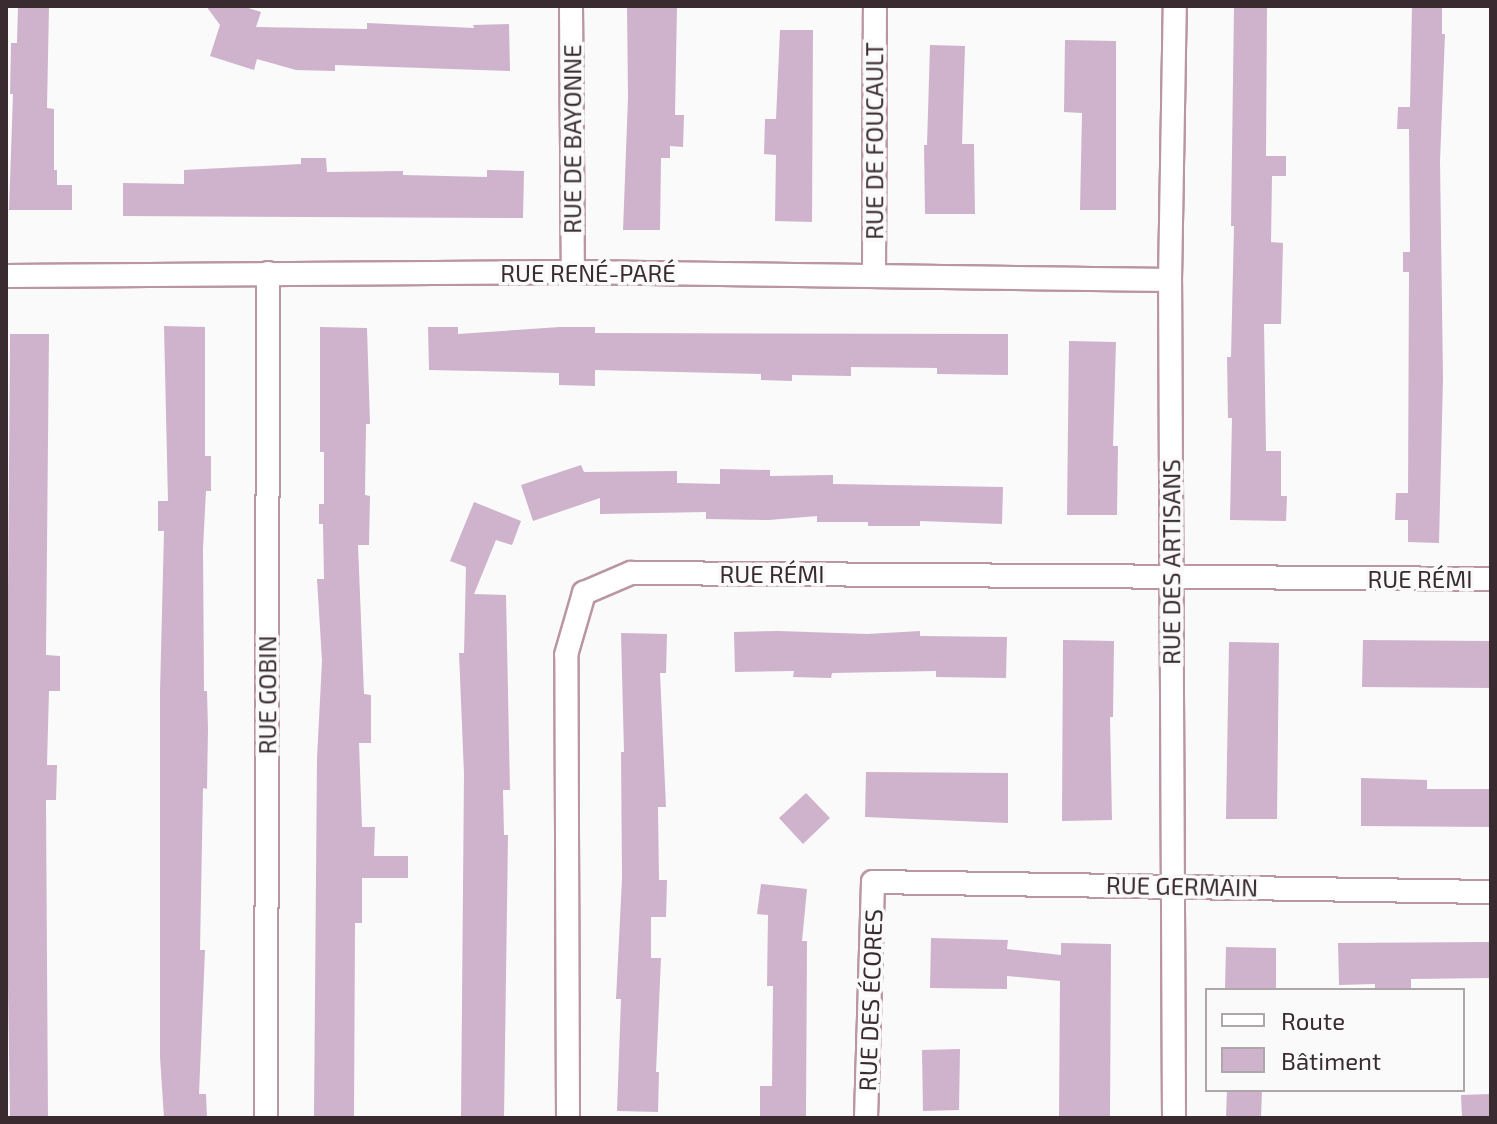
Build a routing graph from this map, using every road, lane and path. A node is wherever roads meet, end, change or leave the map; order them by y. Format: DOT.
graph roads {
  1 [pos="571,6"];
  2 [pos="875,6"];
  3 [pos="1175,6"];
  4 [pos="573,272"];
  5 [pos="268,273"];
  6 [pos="874,275"];
  7 [pos="6,276"];
  8 [pos="1170,280"];
  9 [pos="1171,577"];
  10 [pos="1491,579"];
  11 [pos="873,882"];
  12 [pos="1170,885"];
  13 [pos="1491,892"];
  14 [pos="266,1118"];
  15 [pos="568,1118"];
  16 [pos="866,1118"];
  17 [pos="1174,1118"];
  1 -- 4 [label="street, RUE DE BAYONNE"];
  2 -- 6 [label="street, RUE DE FOUCAULT"];
  3 -- 8 [label="street, RUE DES ARTISANS"];
  4 -- 5 [label="street, RUE RENÉ-PARÉ"];
  4 -- 6 [label="street, RUE RENÉ-PARÉ"];
  5 -- 7 [label="street, RUE RENÉ-PARÉ"];
  5 -- 14 [label="street, RUE GOBIN"];
  6 -- 8 [label="street, RUE RENÉ-PARÉ"];
  8 -- 9 [label="street, RUE DES ARTISANS"];
  9 -- 10 [label="street, RUE RÉMI"];
  9 -- 12 [label="street, RUE DES ARTISANS"];
  9 -- 15 [label="street, RUE RÉMI"];
  11 -- 12 [label="street, RUE GERMAIN"];
  11 -- 16 [label="street, RUE DES ÉCORES"];
  12 -- 13 [label="street, RUE GERMAIN"];
  12 -- 17 [label="street, RUE DES ARTISANS"];
}
